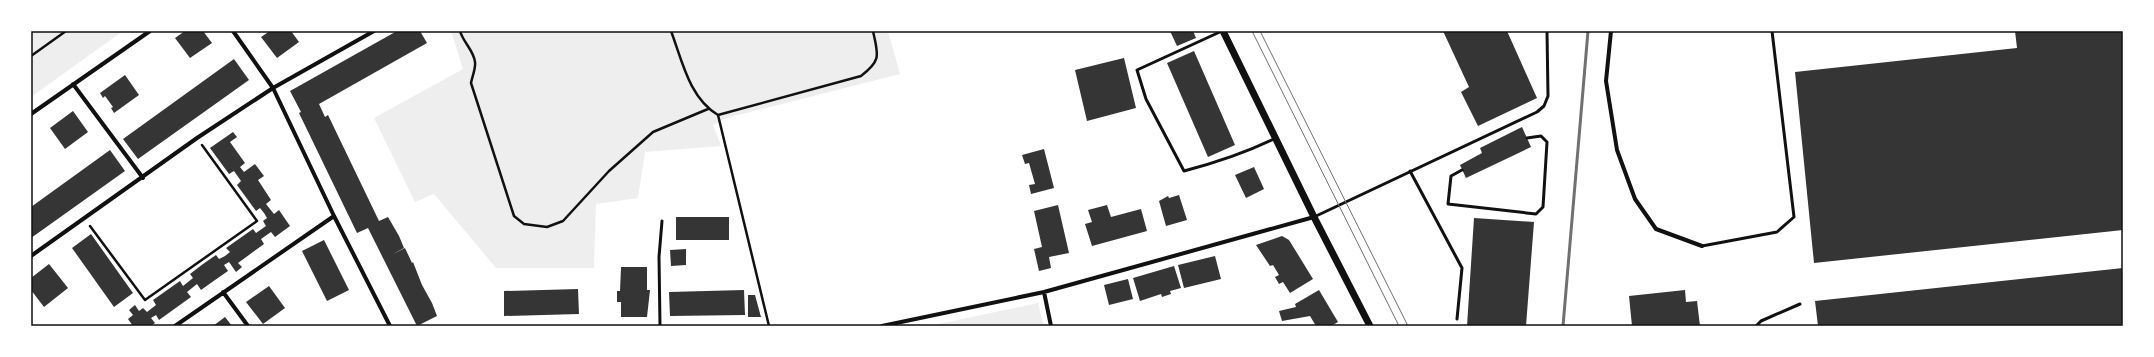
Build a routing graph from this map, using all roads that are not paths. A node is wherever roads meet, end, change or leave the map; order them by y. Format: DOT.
graph roads {
  1 [pos="150,31"];
  2 [pos="233,31"];
  3 [pos="374,31"];
  4 [pos="1223,31"];
  5 [pos="1547,31"];
  6 [pos="1611,31"];
  7 [pos="1772,31"];
  8 [pos="73,84"];
  9 [pos="273,88"];
  10 [pos="31,114"];
  11 [pos="1276,138"];
  12 [pos="1527,138"];
  13 [pos="1462,170"];
  14 [pos="1410,171"];
  15 [pos="143,178"];
  16 [pos="334,216"];
  17 [pos="1314,218"];
  18 [pos="662,221"];
  19 [pos="1702,246"];
  20 [pos="31,256"];
  21 [pos="223,292"];
  22 [pos="1044,292"];
  23 [pos="1800,304"];
  24 [pos="1457,319"];
  25 [pos="175,326"];
  26 [pos="248,326"];
  27 [pos="390,326"];
  28 [pos="660,326"];
  29 [pos="882,326"];
  30 [pos="1051,326"];
  31 [pos="1370,326"];
  32 [pos="1756,326"];
  1 -- 8 [label="street"];
  2 -- 9 [label="street"];
  3 -- 9 [label="street"];
  4 -- 11 [label="street"];
  4 -- 11 [label="lane"];
  5 -- 14 [label="lane"];
  6 -- 19 [label="street"];
  7 -- 19 [label="lane"];
  8 -- 10 [label="street"];
  8 -- 15 [label="street"];
  9 -- 15 [label="street"];
  9 -- 16 [label="street"];
  11 -- 17 [label="street"];
  12 -- 13 [label="lane"];
  14 -- 17 [label="lane"];
  14 -- 24 [label="lane"];
  15 -- 20 [label="street"];
  16 -- 21 [label="street"];
  16 -- 27 [label="street"];
  17 -- 22 [label="street"];
  17 -- 31 [label="street"];
  18 -- 28 [label="lane"];
  21 -- 25 [label="street"];
  21 -- 26 [label="street"];
  22 -- 29 [label="street"];
  22 -- 30 [label="street"];
  23 -- 32 [label="lane"];
}
